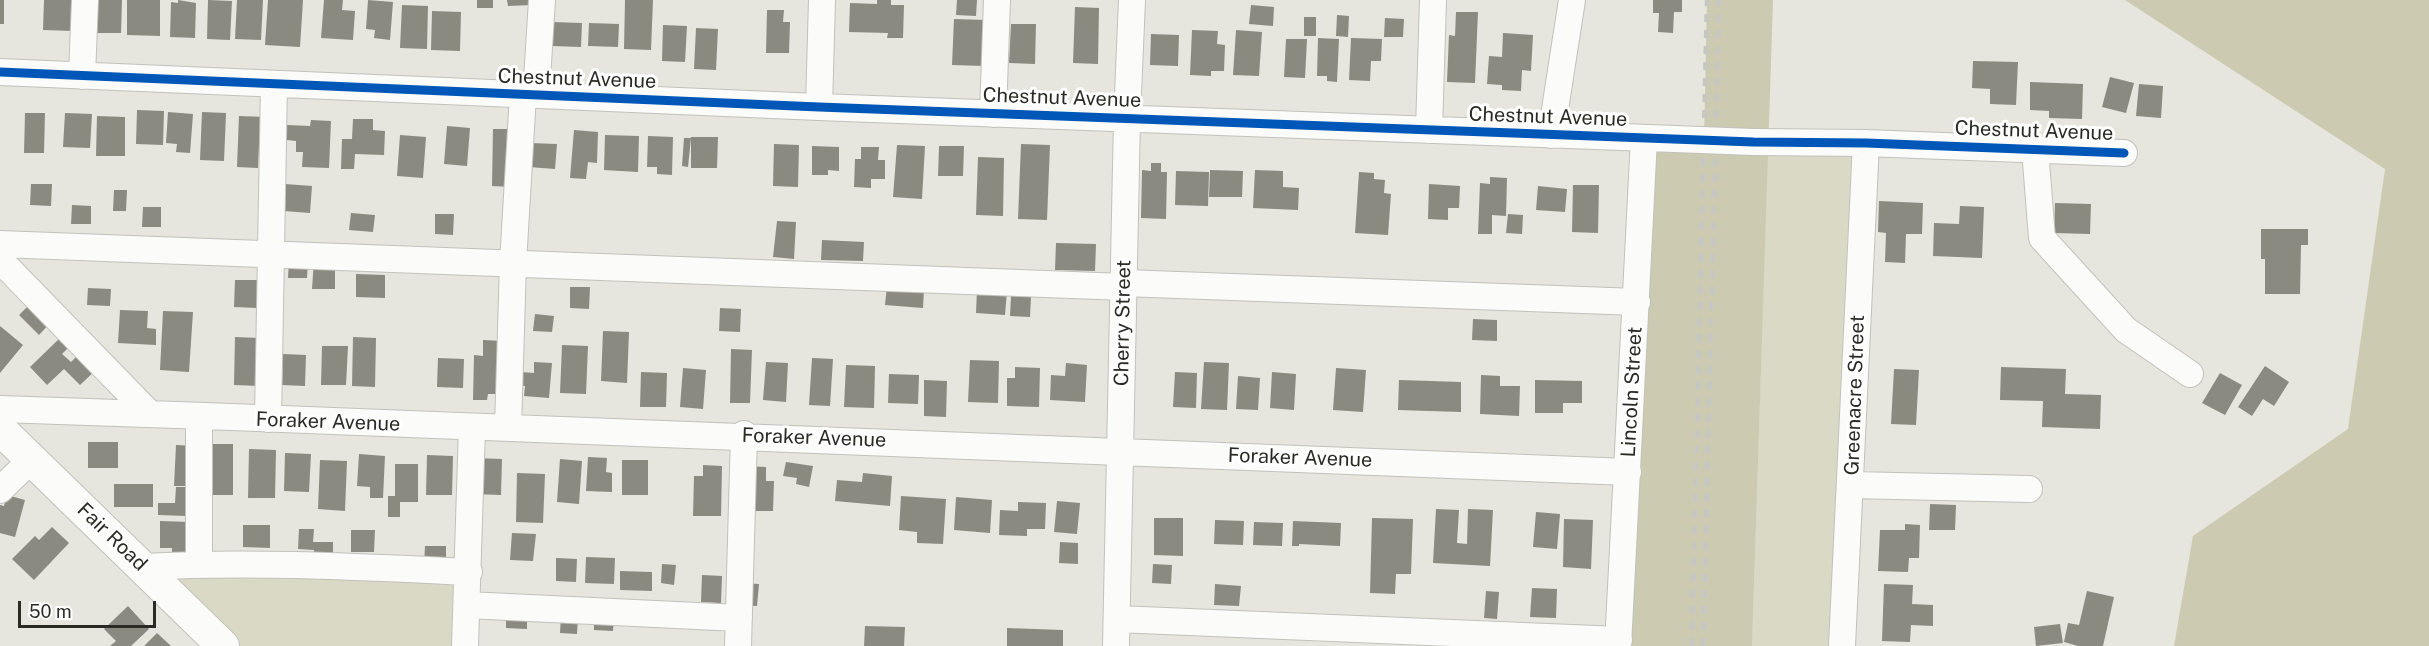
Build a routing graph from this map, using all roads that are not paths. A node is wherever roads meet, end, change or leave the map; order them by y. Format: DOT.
graph roads {
  1 [pos="85,0"];
  2 [pos="542,0"];
  3 [pos="822,0"];
  4 [pos="997,0"];
  5 [pos="1132,0"];
  6 [pos="1433,0"];
  7 [pos="1572,0"];
  8 [pos="0,72"];
  9 [pos="82,76"];
  10 [pos="274,84"];
  11 [pos="530,95"];
  12 [pos="819,108"];
  13 [pos="993,114"];
  14 [pos="1127,118"];
  15 [pos="1429,130"];
  16 [pos="1551,135"];
  17 [pos="1644,138"];
  18 [pos="1866,143"];
  19 [pos="2035,149"];
  20 [pos="2124,153"];
  21 [pos="0,244"];
  22 [pos="272,255"];
  23 [pos="0,260"];
  24 [pos="513,263"];
  25 [pos="1124,285"];
  26 [pos="1637,302"];
  27 [pos="2190,374"];
  28 [pos="0,409"];
  29 [pos="150,414"];
  30 [pos="199,416"];
  31 [pos="268,419"];
  32 [pos="472,428"];
  33 [pos="508,428"];
  34 [pos="0,429"];
  35 [pos="744,434"];
  36 [pos="1120,451"];
  37 [pos="32,460"];
  38 [pos="1628,472"];
  39 [pos="1852,485"];
  40 [pos="2029,489"];
  41 [pos="0,490"];
  42 [pos="199,564"];
  43 [pos="143,567"];
  44 [pos="469,572"];
  45 [pos="468,605"];
  46 [pos="739,618"];
  47 [pos="1116,619"];
  48 [pos="1618,643"];
  49 [pos="223,646"];
  50 [pos="465,646"];
  51 [pos="738,646"];
  52 [pos="1116,646"];
  53 [pos="1842,646"];
  1 -- 9 [label="street"];
  2 -- 11 [label="street"];
  3 -- 12 [label="street"];
  4 -- 13 [label="street"];
  5 -- 14 [label="street, Cherry Street"];
  6 -- 15 [label="street"];
  7 -- 16 [label="street"];
  8 -- 9 [label="street, Chestnut Avenue"];
  9 -- 10 [label="street, Chestnut Avenue"];
  10 -- 11 [label="street, Chestnut Avenue"];
  10 -- 22 [label="street"];
  11 -- 12 [label="street, Chestnut Avenue"];
  11 -- 24 [label="street"];
  12 -- 13 [label="street, Chestnut Avenue"];
  13 -- 14 [label="street, Chestnut Avenue"];
  14 -- 15 [label="street, Chestnut Avenue"];
  14 -- 25 [label="street, Cherry Street"];
  15 -- 16 [label="street, Chestnut Avenue"];
  16 -- 17 [label="street, Chestnut Avenue"];
  17 -- 18 [label="street, Chestnut Avenue, bridge"];
  17 -- 26 [label="street, Lincoln Street"];
  18 -- 19 [label="street, Chestnut Avenue"];
  18 -- 39 [label="street, Greenacre Street"];
  19 -- 20 [label="street, Chestnut Avenue"];
  19 -- 27 [label="street"];
  21 -- 22 [label="street"];
  22 -- 24 [label="street"];
  22 -- 31 [label="street"];
  23 -- 29 [label="street"];
  24 -- 25 [label="street"];
  24 -- 33 [label="street"];
  25 -- 26 [label="street"];
  25 -- 36 [label="street, Cherry Street"];
  26 -- 38 [label="street, Lincoln Street"];
  28 -- 29 [label="street, Foraker Avenue"];
  29 -- 30 [label="street, Foraker Avenue"];
  30 -- 31 [label="street, Foraker Avenue"];
  30 -- 42 [label="street"];
  31 -- 32 [label="street, Foraker Avenue"];
  32 -- 33 [label="street, Foraker Avenue"];
  32 -- 44 [label="street"];
  33 -- 35 [label="street, Foraker Avenue"];
  34 -- 37 [label="main road, Fair Road"];
  35 -- 36 [label="street, Foraker Avenue"];
  35 -- 46 [label="street"];
  36 -- 38 [label="street, Foraker Avenue"];
  36 -- 47 [label="street, Cherry Street"];
  37 -- 41 [label="street"];
  37 -- 43 [label="main road, Fair Road"];
  38 -- 48 [label="street, Lincoln Street"];
  39 -- 40 [label="street"];
  39 -- 53 [label="street, Greenacre Street"];
  42 -- 43 [label="street"];
  42 -- 44 [label="street"];
  43 -- 49 [label="main road, Fair Road"];
  44 -- 45 [label="street"];
  45 -- 46 [label="street"];
  45 -- 50 [label="street"];
  46 -- 51 [label="street"];
  47 -- 48 [label="street"];
  47 -- 52 [label="street, Cherry Street"];
}
